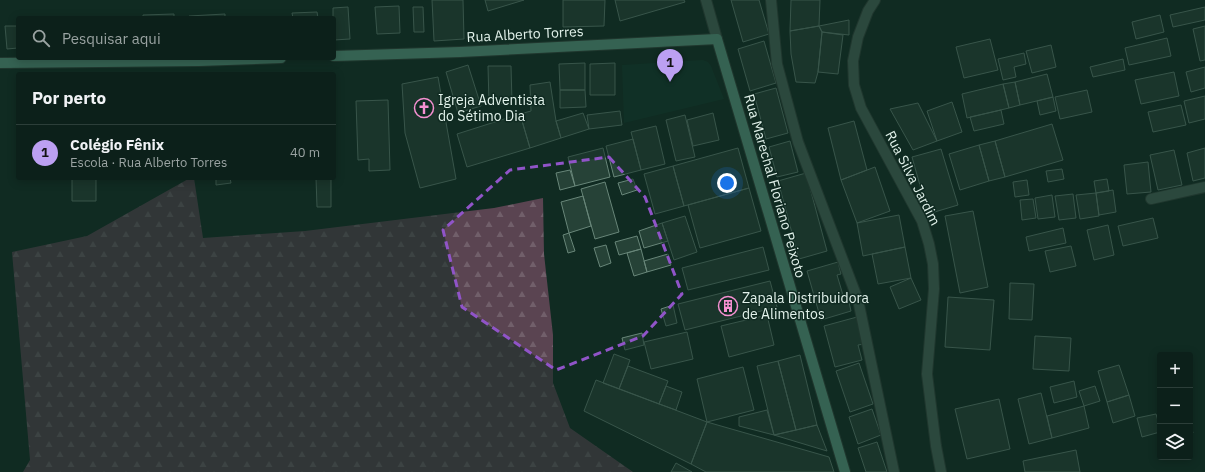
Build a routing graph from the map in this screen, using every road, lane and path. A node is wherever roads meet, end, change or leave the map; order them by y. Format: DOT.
graph roads {
  1 [pos="706,0"];
  2 [pos="771,0"];
  3 [pos="875,0"];
  4 [pos="717,39"];
  5 [pos="336,56"];
  6 [pos="226,60"];
  7 [pos="0,63"];
  8 [pos="1205,187"];
  9 [pos="1151,199"];
  10 [pos="845,472"];
  11 [pos="894,472"];
  12 [pos="941,472"];
  1 -- 4 [label="street, Rua Marechal Floriano Peixoto"];
  2 -- 11 [label="street"];
  3 -- 12 [label="street, Rua Silva Jardim"];
  4 -- 5 [label="main road, Rua Alberto Torres"];
  4 -- 10 [label="main road, Rua Marechal Floriano Peixoto"];
  6 -- 7 [label="main road"];
  8 -- 9 [label="street"];
}
